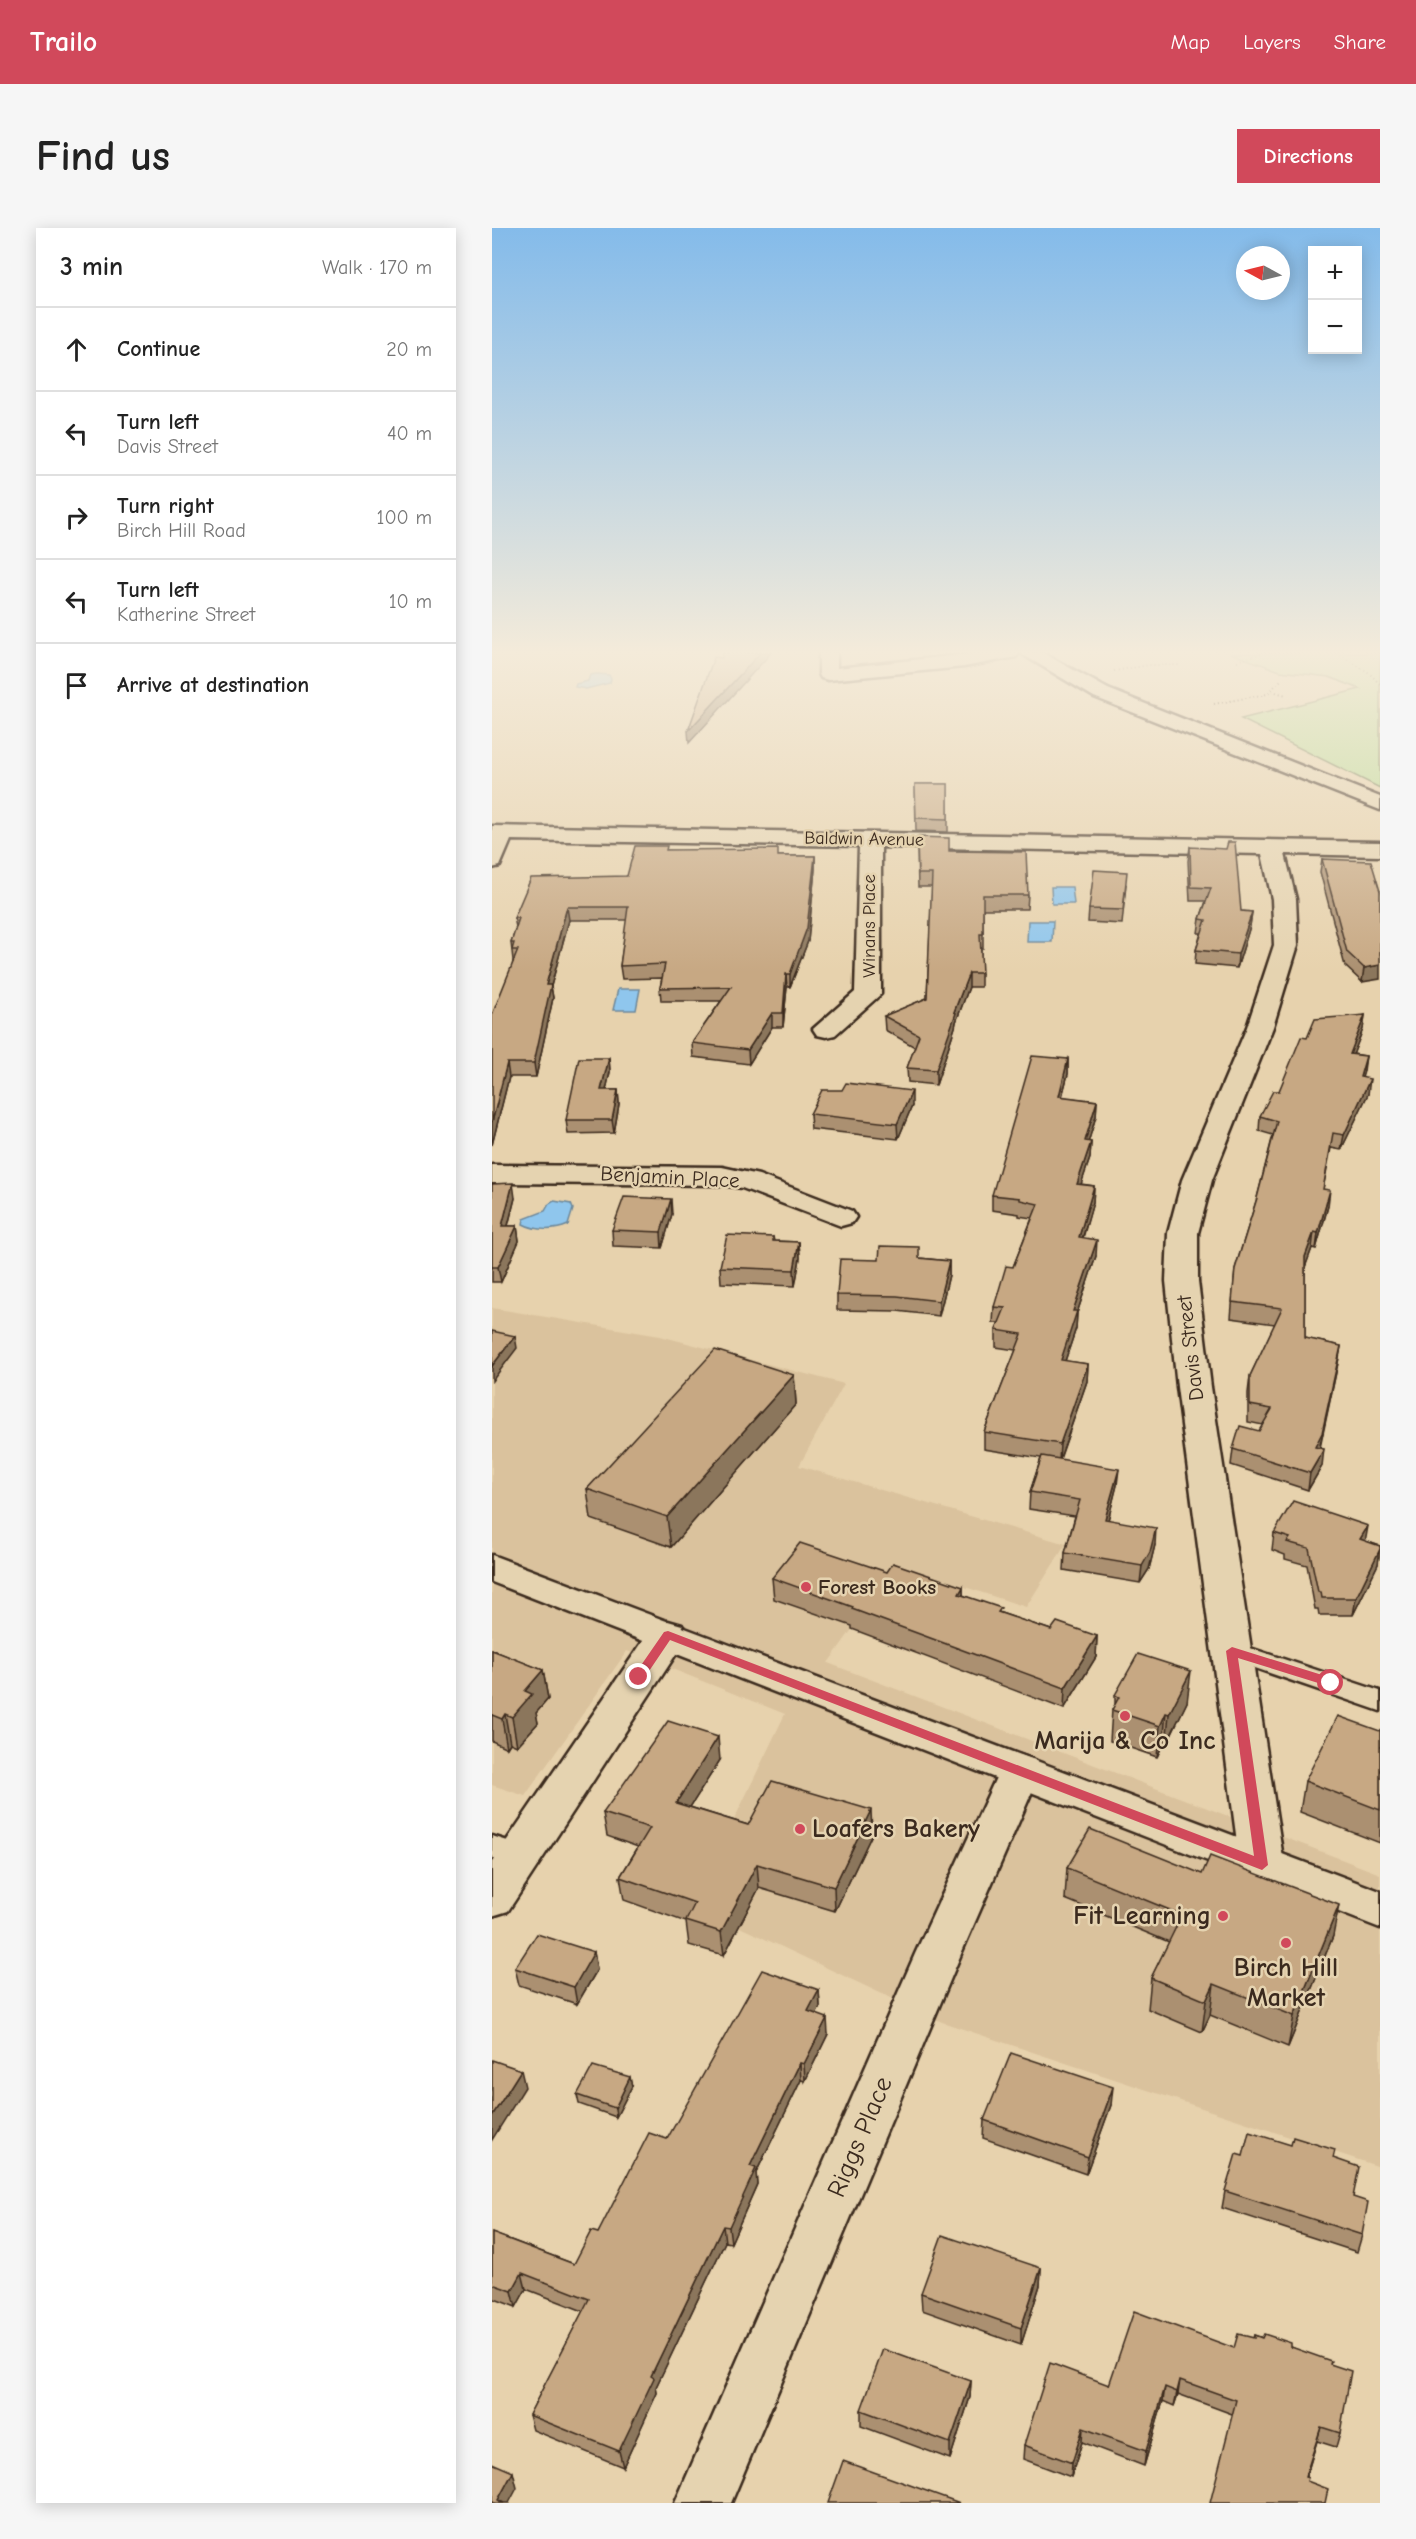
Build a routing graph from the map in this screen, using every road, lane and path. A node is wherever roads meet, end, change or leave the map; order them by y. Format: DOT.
graph roads {
  1 [pos="1267,759"];
  2 [pos="1380,804"];
  3 [pos="497,833"];
  4 [pos="870,839"];
  5 [pos="1272,848"];
  6 [pos="1380,849"];
  7 [pos="492,861"];
  8 [pos="826,1029"];
  9 [pos="492,1174"];
  10 [pos="841,1217"];
  11 [pos="492,1568"];
  12 [pos="668,1635"];
  13 [pos="1232,1651"];
  14 [pos="1380,1701"];
  15 [pos="1020,1771"];
  16 [pos="506,1852"];
  17 [pos="1262,1865"];
  18 [pos="492,1898"];
  19 [pos="1380,1910"];
  20 [pos="703,2503"];
  1 -- 2 [label="street"];
  3 -- 4 [label="street, Baldwin Avenue"];
  3 -- 7 [label="street"];
  4 -- 5 [label="street, Baldwin Avenue"];
  4 -- 8 [label="street, Winans Place"];
  5 -- 6 [label="street, Baldwin Avenue"];
  5 -- 13 [label="street, Davis Street"];
  9 -- 10 [label="street, Benjamin Place"];
  11 -- 12 [label="street"];
  12 -- 15 [label="street"];
  12 -- 16 [label="street"];
  13 -- 14 [label="lane"];
  13 -- 17 [label="street, Davis Street"];
  15 -- 17 [label="street"];
  15 -- 20 [label="street, Riggs Place"];
  16 -- 18 [label="street"];
  17 -- 19 [label="street"];
}
